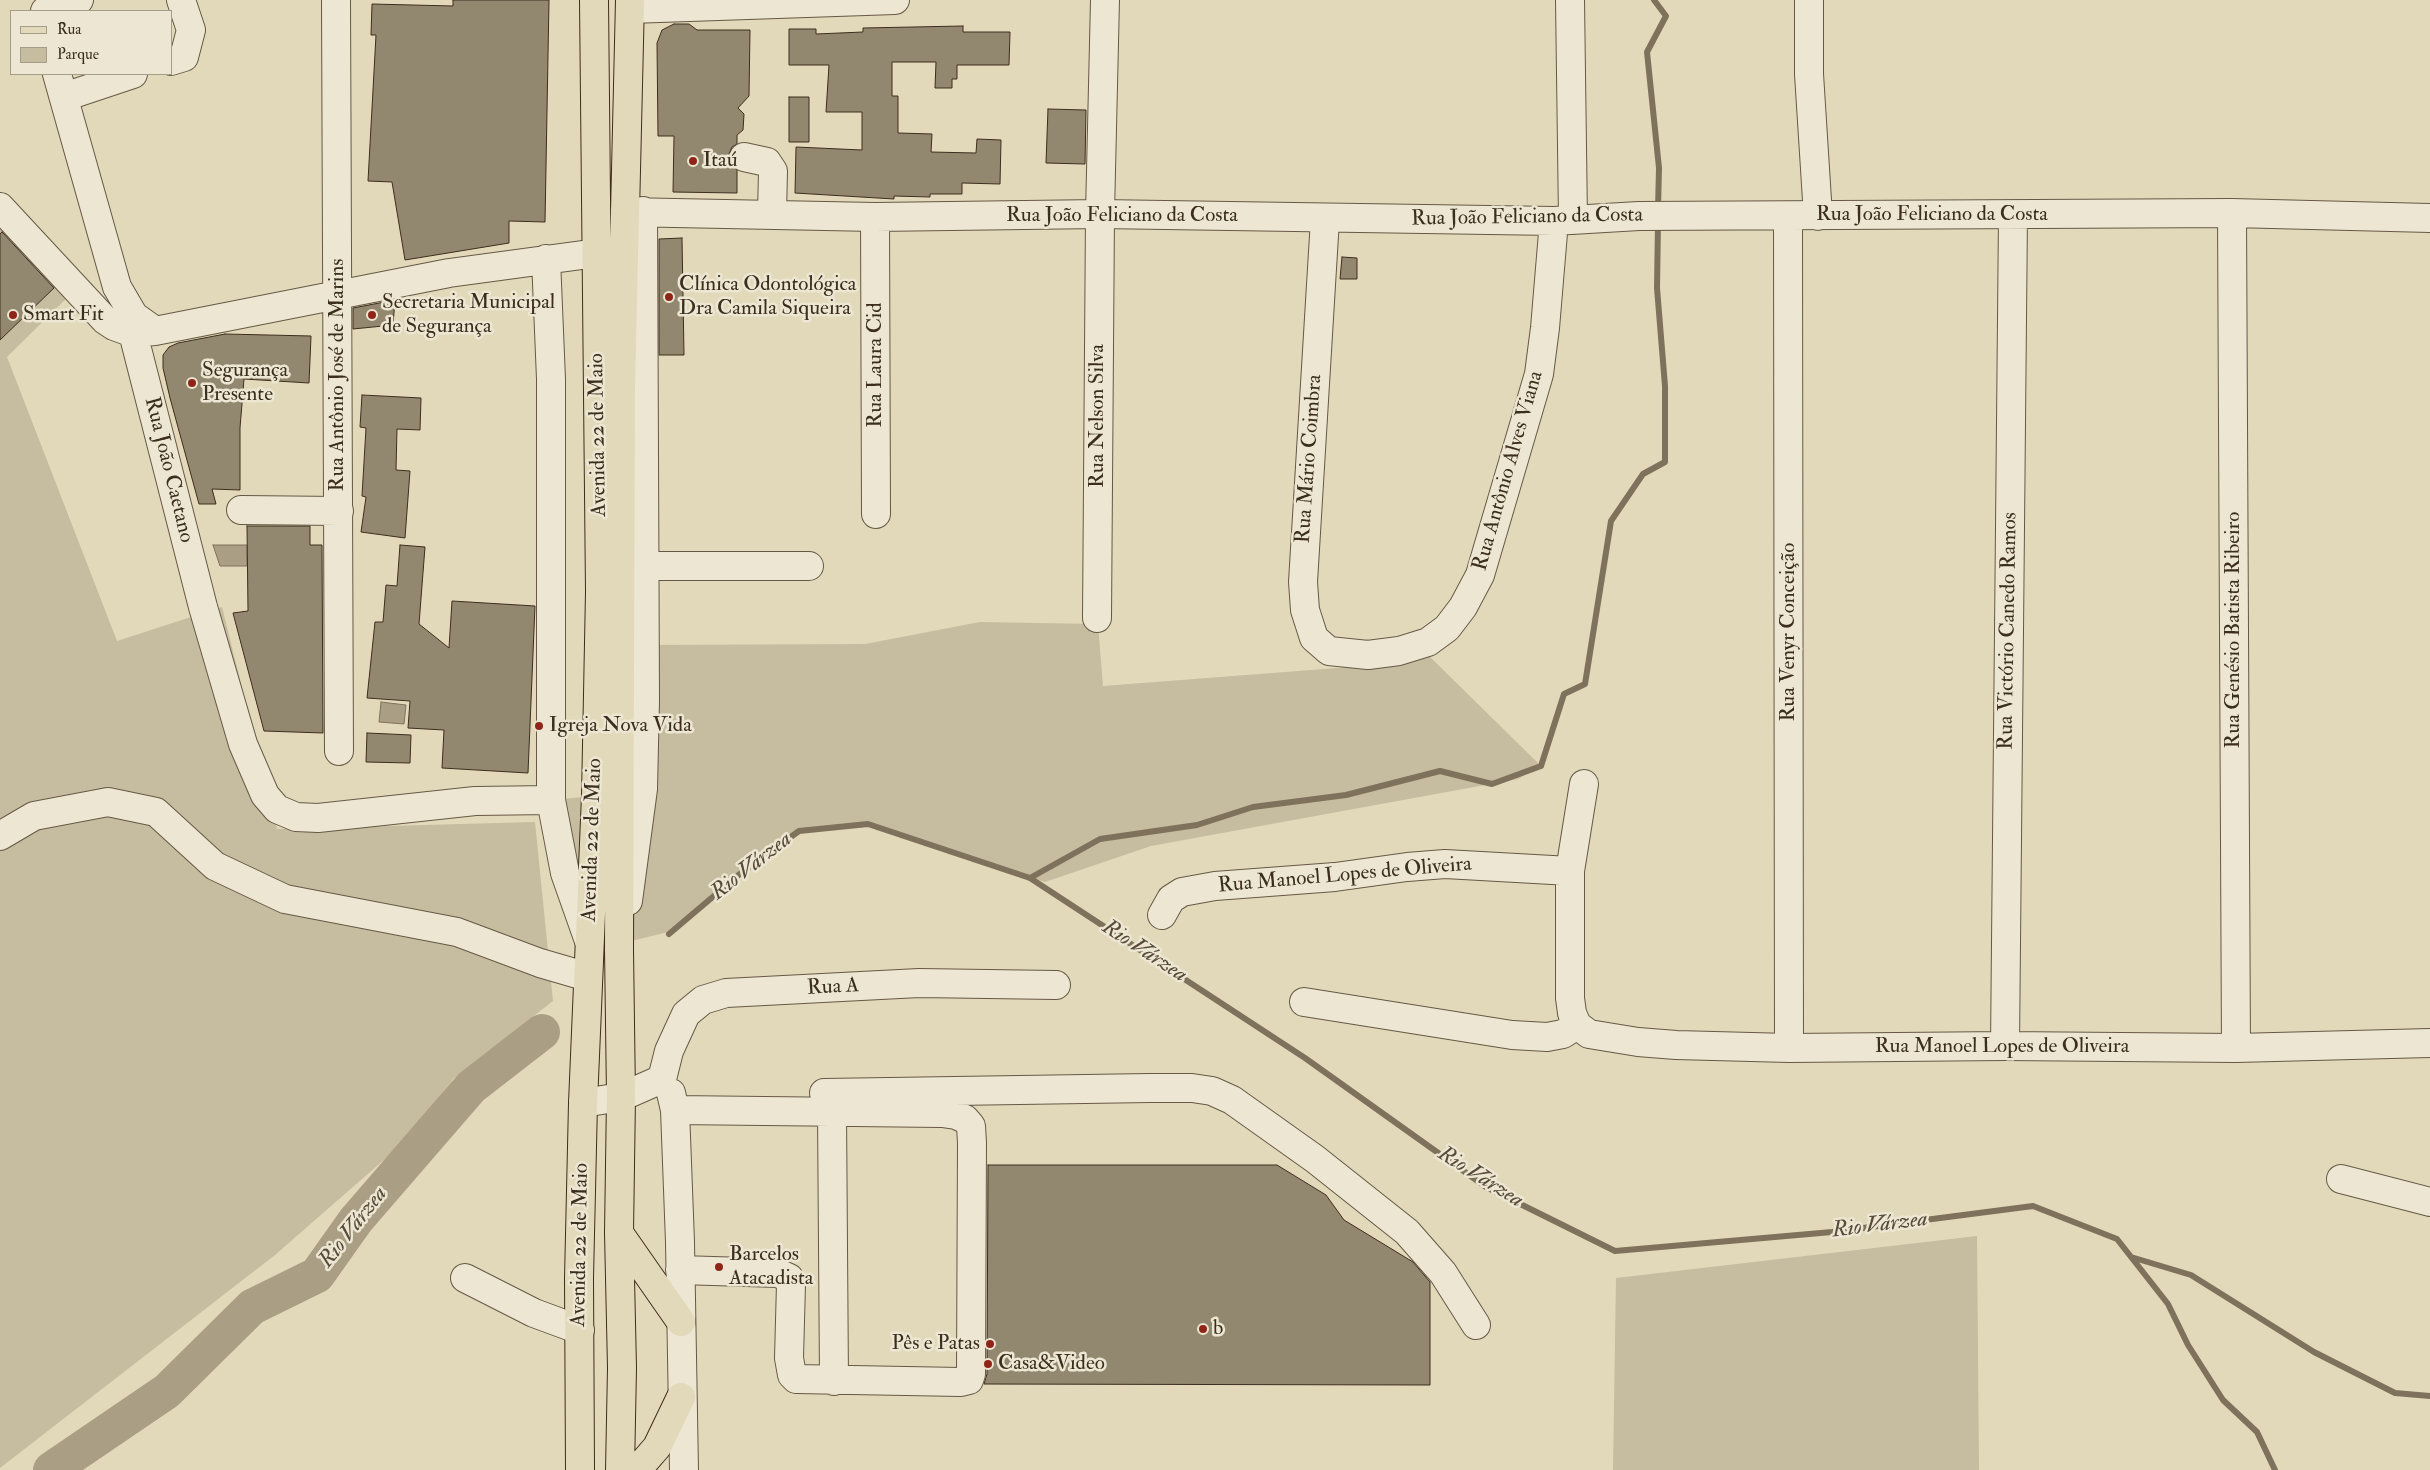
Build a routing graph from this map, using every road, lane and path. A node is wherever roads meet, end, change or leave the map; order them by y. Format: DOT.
graph roads {
  1 [pos="79,0"];
  2 [pos="181,0"];
  3 [pos="336,0"];
  4 [pos="594,0"];
  5 [pos="895,0"];
  6 [pos="1105,0"];
  7 [pos="1570,0"];
  8 [pos="1809,0"];
  9 [pos="630,4"];
  10 [pos="46,10"];
  11 [pos="172,61"];
  12 [pos="127,75"];
  13 [pos="61,86"];
  14 [pos="744,157"];
  15 [pos="0,207"];
  16 [pos="634,212"];
  17 [pos="2232,212"];
  18 [pos="772,214"];
  19 [pos="1100,214"];
  20 [pos="2014,215"];
  21 [pos="1788,216"];
  22 [pos="1818,216"];
  23 [pos="875,217"];
  24 [pos="2430,218"];
  25 [pos="1325,219"];
  26 [pos="1564,221"];
  27 [pos="597,253"];
  28 [pos="546,259"];
  29 [pos="108,260"];
  30 [pos="66,278"];
  31 [pos="338,294"];
  32 [pos="144,332"];
  33 [pos="241,510"];
  34 [pos="338,511"];
  35 [pos="876,514"];
  36 [pos="645,566"];
  37 [pos="808,566"];
  38 [pos="1097,618"];
  39 [pos="1368,655"];
  40 [pos="339,751"];
  41 [pos="1584,784"];
  42 [pos="551,800"];
  43 [pos="0,836"];
  44 [pos="1570,871"];
  45 [pos="1162,915"];
  46 [pos="589,942"];
  47 [pos="619,949"];
  48 [pos="588,978"];
  49 [pos="1056,985"];
  50 [pos="1304,1002"];
  51 [pos="1577,1025"];
  52 [pos="2430,1043"];
  53 [pos="2005,1046"];
  54 [pos="1789,1048"];
  55 [pos="2236,1048"];
  56 [pos="670,1095"];
  57 [pos="621,1097"];
  58 [pos="583,1103"];
  59 [pos="832,1111"];
  60 [pos="2341,1179"];
  61 [pos="2430,1202"];
  62 [pos="619,1233"];
  63 [pos="680,1270"];
  64 [pos="465,1278"];
  65 [pos="680,1322"];
  66 [pos="1476,1325"];
  67 [pos="580,1330"];
  68 [pos="834,1381"];
  69 [pos="681,1397"];
  70 [pos="580,1470"];
  71 [pos="620,1470"];
  72 [pos="637,1470"];
  73 [pos="684,1470"];
  1 -- 10 [label="street"];
  2 -- 11 [label="street"];
  3 -- 31 [label="street, Rua Antônio José de Marins"];
  4 -- 27 [label="main road, Avenida 22 de Maio"];
  5 -- 9 [label="street"];
  6 -- 19 [label="street, Rua Nelson Silva"];
  7 -- 26 [label="street, Rua Antônio Alves Viana"];
  8 -- 22 [label="street"];
  9 -- 16 [label="main road, Avenida 22 de Maio"];
  12 -- 13 [label="street"];
  13 -- 29 [label="street"];
  14 -- 18 [label="street"];
  15 -- 30 [label="street"];
  16 -- 18 [label="street, Rua João Feliciano da Costa"];
  16 -- 36 [label="street, Avenida 22 de Maio"];
  16 -- 47 [label="main road, Avenida 22 de Maio"];
  17 -- 20 [label="street, Rua João Feliciano da Costa"];
  17 -- 24 [label="street, Rua João Feliciano da Costa"];
  17 -- 55 [label="street, Rua Genésio Batista Ribeiro"];
  18 -- 23 [label="street, Rua João Feliciano da Costa"];
  19 -- 23 [label="street, Rua João Feliciano da Costa"];
  19 -- 25 [label="street, Rua João Feliciano da Costa"];
  19 -- 38 [label="street, Rua Nelson Silva"];
  20 -- 22 [label="street, Rua João Feliciano da Costa"];
  20 -- 53 [label="street, Rua Victório Canedo Ramos"];
  21 -- 22 [label="street, Rua João Feliciano da Costa"];
  21 -- 26 [label="street, Rua João Feliciano da Costa"];
  21 -- 54 [label="street, Rua Venyr Conceição"];
  23 -- 35 [label="street, Rua Laura Cid"];
  25 -- 26 [label="street, Rua João Feliciano da Costa"];
  25 -- 39 [label="street, Rua Mário Coimbra"];
  26 -- 39 [label="street, Rua Antônio Alves Viana"];
  27 -- 28 [label="street"];
  27 -- 46 [label="main road, Avenida 22 de Maio"];
  28 -- 31 [label="street"];
  28 -- 42 [label="street"];
  29 -- 30 [label="street"];
  29 -- 32 [label="street"];
  30 -- 32 [label="street"];
  31 -- 32 [label="street"];
  31 -- 34 [label="street, Rua Antônio José de Marins"];
  32 -- 42 [label="street, Rua João Caetano"];
  33 -- 34 [label="street"];
  34 -- 40 [label="street, Rua Antônio José de Marins"];
  36 -- 37 [label="street"];
  36 -- 47 [label="street, Avenida 22 de Maio"];
  41 -- 44 [label="street"];
  42 -- 46 [label="street"];
  43 -- 48 [label="street"];
  44 -- 45 [label="street, Rua Manoel Lopes de Oliveira"];
  44 -- 51 [label="street"];
  46 -- 48 [label="main road, Avenida 22 de Maio"];
  47 -- 57 [label="main road, Avenida 22 de Maio"];
  48 -- 58 [label="main road, Avenida 22 de Maio"];
  49 -- 56 [label="street, Rua A"];
  50 -- 51 [label="street"];
  51 -- 54 [label="street, Rua Manoel Lopes de Oliveira"];
  52 -- 55 [label="street, Rua Manoel Lopes de Oliveira"];
  53 -- 54 [label="street, Rua Manoel Lopes de Oliveira"];
  53 -- 55 [label="street, Rua Manoel Lopes de Oliveira"];
  56 -- 57 [label="street"];
  56 -- 59 [label="street"];
  56 -- 63 [label="street, Rua A"];
  56 -- 66 [label="street"];
  57 -- 58 [label="street"];
  57 -- 62 [label="main road, Avenida 22 de Maio"];
  58 -- 67 [label="main road, Avenida 22 de Maio"];
  59 -- 68 [label="street"];
  59 -- 68 [label="street"];
  60 -- 61 [label="street"];
  62 -- 65 [label="main road"];
  62 -- 71 [label="main road, Avenida 22 de Maio"];
  63 -- 65 [label="street, Rua A"];
  63 -- 68 [label="street"];
  64 -- 67 [label="street"];
  65 -- 69 [label="street, Rua A"];
  67 -- 70 [label="main road, Avenida 22 de Maio"];
  69 -- 72 [label="main road"];
  69 -- 73 [label="street, Rua A"];
}
